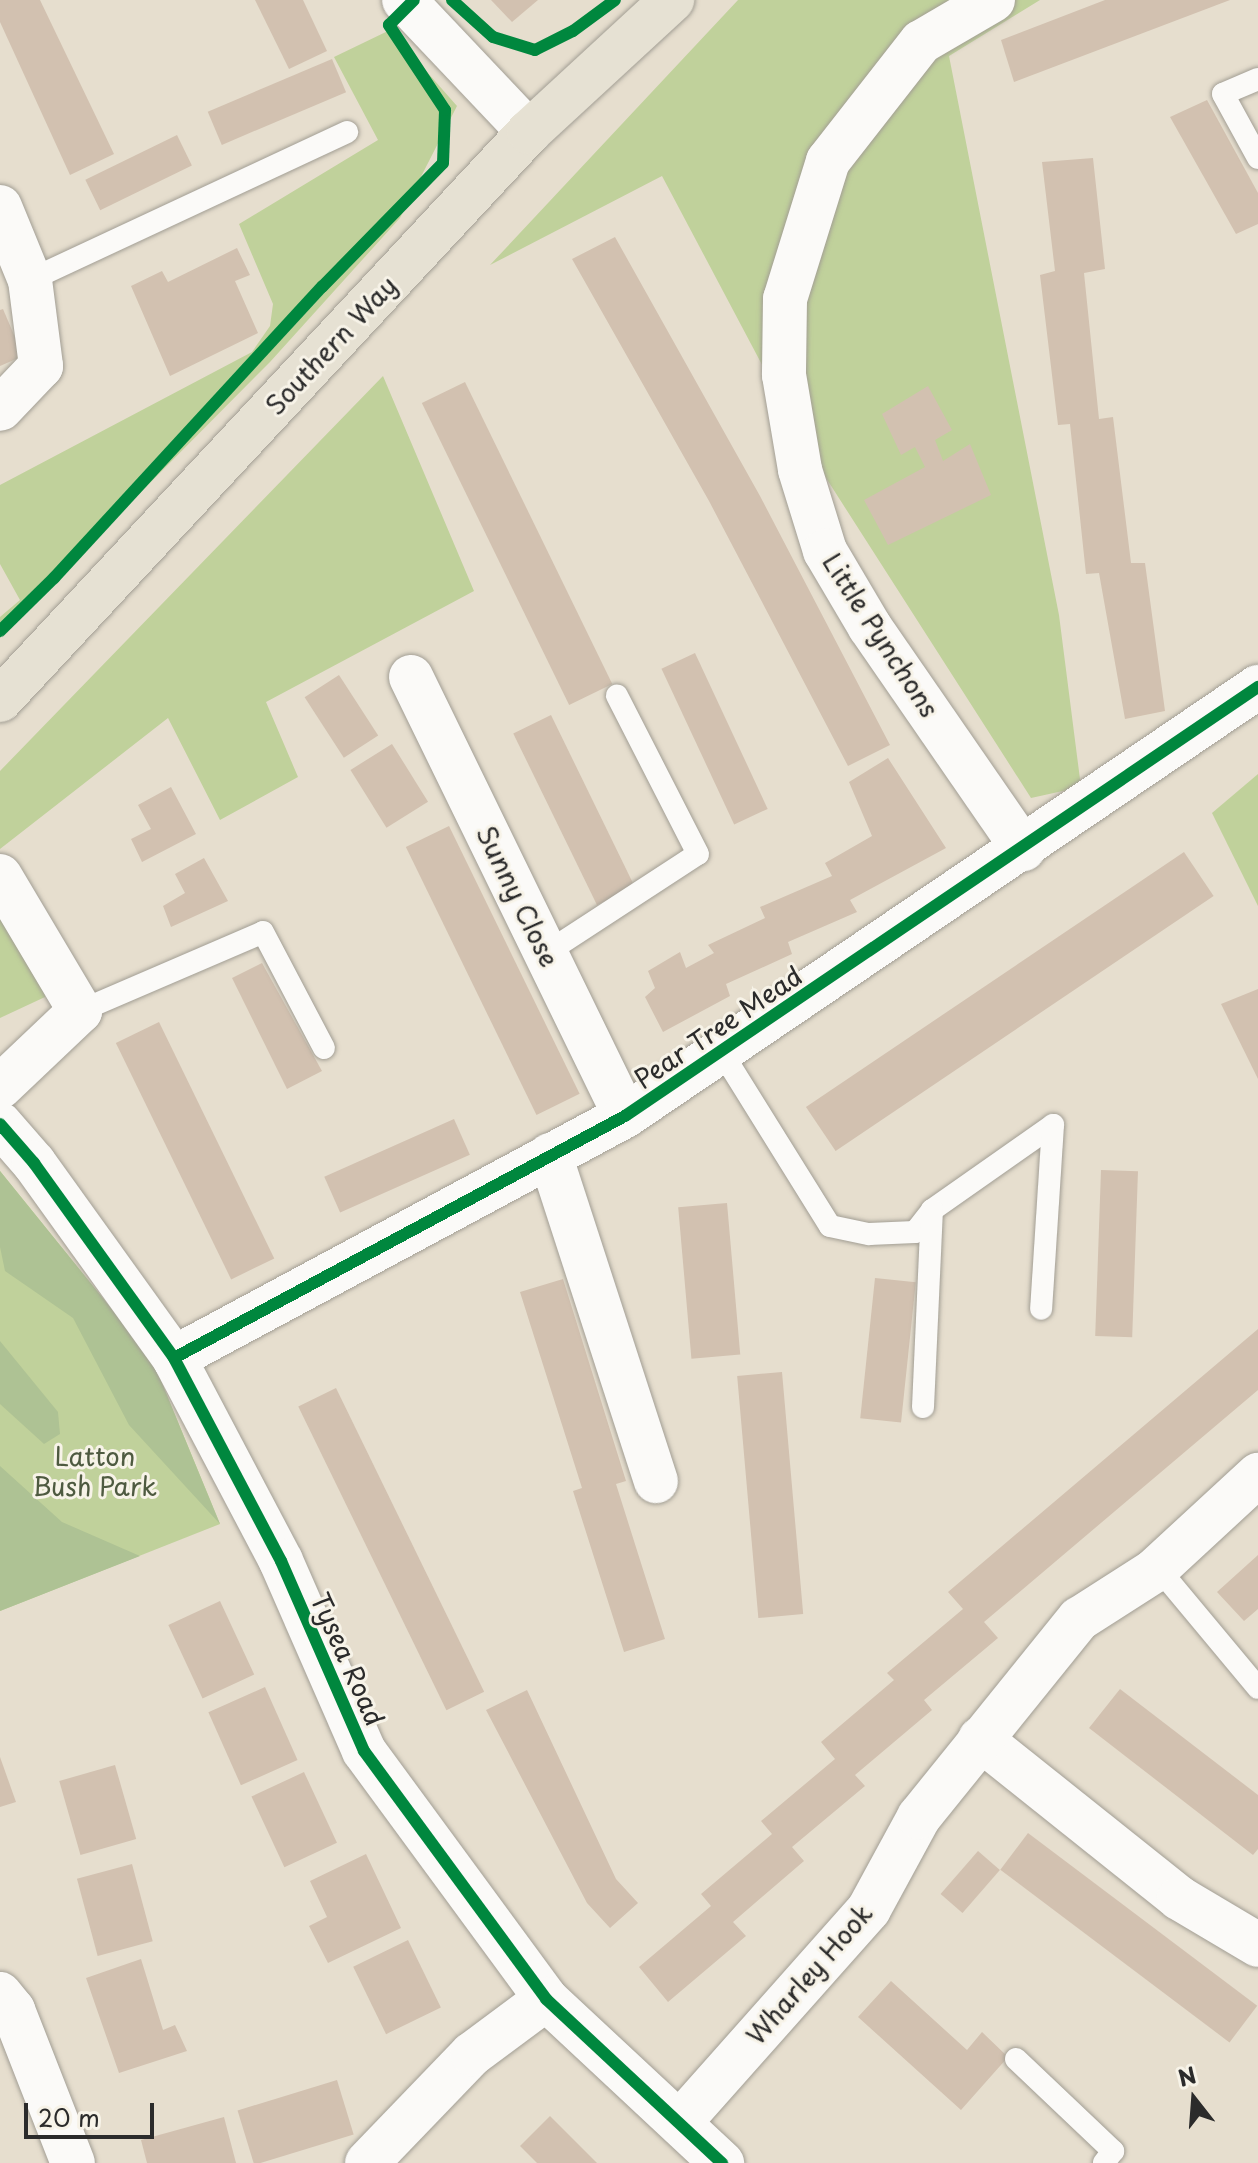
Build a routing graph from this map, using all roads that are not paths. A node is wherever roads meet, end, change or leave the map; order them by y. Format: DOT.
graph roads {
  1 [pos="404,0"];
  2 [pos="672,0"];
  3 [pos="993,0"];
  4 [pos="1258,79"];
  5 [pos="347,132"];
  6 [pos="529,132"];
  7 [pos="1258,158"];
  8 [pos="0,207"];
  9 [pos="30,280"];
  10 [pos="0,409"];
  11 [pos="411,677"];
  12 [pos="1258,687"];
  13 [pos="617,696"];
  14 [pos="0,700"];
  15 [pos="1023,849"];
  16 [pos="0,876"];
  17 [pos="546,953"];
  18 [pos="80,1011"];
  19 [pos="324,1048"];
  20 [pos="721,1051"];
  21 [pos="0,1087"];
  22 [pos="625,1116"];
  23 [pos="0,1124"];
  24 [pos="550,1155"];
  25 [pos="932,1210"];
  26 [pos="1041,1309"];
  27 [pos="174,1358"];
  28 [pos="923,1407"];
  29 [pos="1258,1475"];
  30 [pos="656,1481"];
  31 [pos="1158,1568"];
  32 [pos="1258,1688"];
  33 [pos="980,1739"];
  34 [pos="1258,1945"];
  35 [pos="0,1994"];
  36 [pos="546,1999"];
  37 [pos="1016,2059"];
  38 [pos="681,2121"];
  39 [pos="73,2163"];
  40 [pos="367,2163"];
  41 [pos="722,2163"];
  42 [pos="1104,2163"];
  1 -- 6 [label="street"];
  2 -- 6 [label="main road, Southern Way"];
  3 -- 15 [label="street, Little Pynchons"];
  4 -- 7 [label="lane"];
  5 -- 9 [label="lane"];
  6 -- 14 [label="main road, Southern Way"];
  8 -- 9 [label="street"];
  9 -- 10 [label="street"];
  11 -- 17 [label="street, Sunny Close"];
  12 -- 15 [label="street, Pear Tree Mead"];
  13 -- 17 [label="lane"];
  15 -- 20 [label="street, Pear Tree Mead"];
  16 -- 18 [label="street"];
  17 -- 22 [label="street, Sunny Close"];
  18 -- 19 [label="lane"];
  18 -- 21 [label="street"];
  20 -- 22 [label="street, Pear Tree Mead"];
  20 -- 25 [label="lane"];
  22 -- 24 [label="street, Pear Tree Mead"];
  23 -- 27 [label="street, Tysea Road"];
  24 -- 27 [label="street, Pear Tree Mead"];
  24 -- 30 [label="street"];
  25 -- 26 [label="lane"];
  25 -- 28 [label="lane"];
  27 -- 36 [label="street, Tysea Road"];
  29 -- 31 [label="street, Wharley Hook"];
  31 -- 32 [label="lane"];
  31 -- 33 [label="street, Wharley Hook"];
  33 -- 34 [label="street"];
  33 -- 38 [label="street, Wharley Hook"];
  35 -- 39 [label="street"];
  36 -- 38 [label="street, Tysea Road"];
  36 -- 40 [label="street"];
  37 -- 42 [label="lane"];
  38 -- 41 [label="street, Tysea Road"];
}
